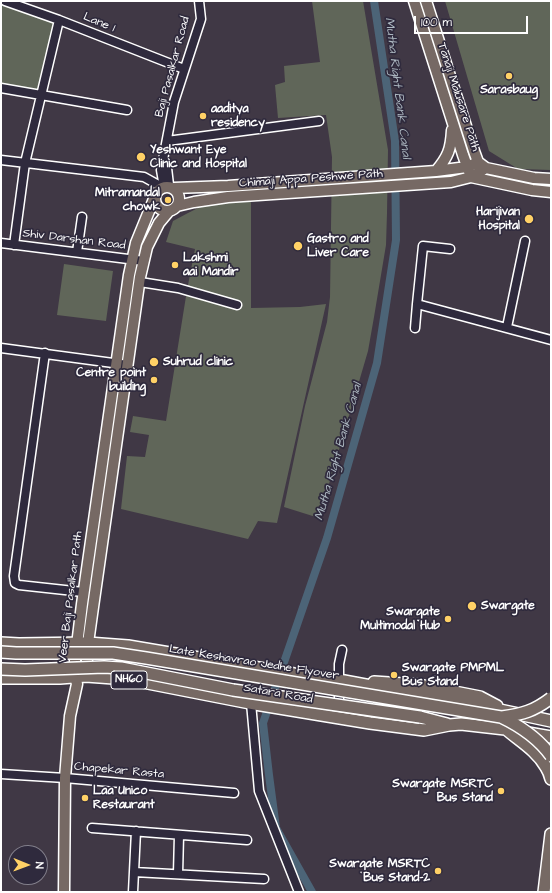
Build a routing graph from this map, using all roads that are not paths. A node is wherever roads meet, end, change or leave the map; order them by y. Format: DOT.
graph roads {
  1 [pos="5,1"];
  2 [pos="199,1"];
  3 [pos="414,1"];
  4 [pos="426,1"];
  5 [pos="59,20"];
  6 [pos="184,69"];
  7 [pos="1,88"];
  8 [pos="41,95"];
  9 [pos="127,110"];
  10 [pos="319,121"];
  11 [pos="452,123"];
  12 [pos="167,141"];
  13 [pos="1,160"];
  14 [pos="25,163"];
  15 [pos="482,165"];
  16 [pos="433,172"];
  17 [pos="469,172"];
  18 [pos="551,179"];
  19 [pos="167,187"];
  20 [pos="551,192"];
  21 [pos="154,199"];
  22 [pos="173,208"];
  23 [pos="82,217"];
  24 [pos="526,241"];
  25 [pos="1,243"];
  26 [pos="14,245"];
  27 [pos="450,249"];
  28 [pos="77,252"];
  29 [pos="133,259"];
  30 [pos="144,261"];
  31 [pos="140,282"];
  32 [pos="417,304"];
  33 [pos="237,305"];
  34 [pos="507,327"];
  35 [pos="415,328"];
  36 [pos="551,340"];
  37 [pos="1,348"];
  38 [pos="45,353"];
  39 [pos="117,363"];
  40 [pos="128,365"];
  41 [pos="83,592"];
  42 [pos="1,642"];
  43 [pos="77,643"];
  44 [pos="88,643"];
  45 [pos="342,650"];
  46 [pos="1,652"];
  47 [pos="1,669"];
  48 [pos="86,676"];
  49 [pos="1,678"];
  50 [pos="76,680"];
  51 [pos="342,681"];
  52 [pos="551,697"];
  53 [pos="340,699"];
  54 [pos="253,704"];
  55 [pos="505,715"];
  56 [pos="551,721"];
  57 [pos="449,725"];
  58 [pos="505,729"];
  59 [pos="551,737"];
  60 [pos="551,756"];
  61 [pos="1,774"];
  62 [pos="65,778"];
  63 [pos="551,779"];
  64 [pos="234,793"];
  65 [pos="92,828"];
  66 [pos="136,831"];
  67 [pos="551,834"];
  68 [pos="179,835"];
  69 [pos="247,840"];
  70 [pos="134,872"];
  71 [pos="178,874"];
  72 [pos="264,879"];
  73 [pos="64,892"];
  74 [pos="133,892"];
  75 [pos="299,892"];
  76 [pos="544,892"];
  1 -- 5 [label="street, Lane 1"];
  2 -- 6 [label="street, Baji Pasalkar Road"];
  3 -- 11 [label="main road, Tanaji Malusare Path"];
  4 -- 15 [label="main road, Tanaji Malusare Path"];
  5 -- 6 [label="street, Lane 1"];
  5 -- 8 [label="street"];
  6 -- 12 [label="street, Baji Pasalkar Road"];
  7 -- 8 [label="street"];
  8 -- 9 [label="street"];
  8 -- 14 [label="street"];
  10 -- 12 [label="street"];
  11 -- 16 [label="main road"];
  11 -- 17 [label="main road, Tanaji Malusare Path"];
  12 -- 19 [label="street, Baji Pasalkar Road"];
  13 -- 14 [label="street"];
  14 -- 19 [label="street"];
  14 -- 26 [label="street"];
  15 -- 17 [label="main road, Chimaji Appa Peshwe Path"];
  15 -- 18 [label="main road"];
  16 -- 17 [label="main road, Chimaji Appa Peshwe Path"];
  16 -- 19 [label="main road, Chimaji Appa Peshwe Path"];
  17 -- 20 [label="main road, Chimaji Appa Peshwe Path"];
  17 -- 22 [label="main road, Chimaji Appa Peshwe Path"];
  19 -- 21 [label="main road"];
  19 -- 22 [label="main road"];
  21 -- 22 [label="main road"];
  21 -- 29 [label="main road, Veer Baji Pasalkar Path"];
  22 -- 30 [label="main road, Veer Baji Pasalkar Path"];
  23 -- 28 [label="street"];
  24 -- 34 [label="street"];
  25 -- 26 [label="street, Shiv Darshan Road"];
  26 -- 28 [label="street, Shiv Darshan Road"];
  27 -- 32 [label="street"];
  28 -- 29 [label="street, Shiv Darshan Road"];
  29 -- 30 [label="street, Shiv Darshan Road"];
  29 -- 39 [label="main road, Veer Baji Pasalkar Path"];
  30 -- 31 [label="main road, Veer Baji Pasalkar Path"];
  31 -- 33 [label="street"];
  31 -- 40 [label="main road, Veer Baji Pasalkar Path"];
  32 -- 34 [label="street"];
  32 -- 35 [label="street"];
  34 -- 36 [label="street"];
  37 -- 38 [label="street"];
  38 -- 39 [label="street"];
  38 -- 41 [label="street"];
  39 -- 40 [label="street"];
  39 -- 41 [label="main road, Veer Baji Pasalkar Path"];
  40 -- 44 [label="main road, Veer Baji Pasalkar Path"];
  41 -- 43 [label="main road, Veer Baji Pasalkar Path"];
  42 -- 43 [label="highway, Satara Road"];
  43 -- 44 [label="highway, Satara Road"];
  43 -- 50 [label="main road, Veer Baji Pasalkar Path"];
  44 -- 48 [label="main road, Veer Baji Pasalkar Path"];
  44 -- 51 [label="highway, Satara Road"];
  45 -- 51 [label="street"];
  46 -- 55 [label="highway, Late Keshavrao Jedhe Flyover, bridge"];
  47 -- 57 [label="highway, bridge"];
  48 -- 50 [label="highway, Satara Road / NH60"];
  48 -- 54 [label="highway, Satara Road / NH60"];
  49 -- 50 [label="highway, Satara Road / NH60"];
  50 -- 62 [label="main road, Veer Baji Pasalkar Path"];
  51 -- 53 [label="street"];
  51 -- 55 [label="highway, Satara Road"];
  52 -- 55 [label="highway, Late Keshavrao Jedhe Flyover, bridge"];
  54 -- 57 [label="highway, Satara Road / NH60"];
  54 -- 75 [label="street"];
  55 -- 56 [label="highway, Satara Road"];
  55 -- 60 [label="highway, Late Keshavrao Jedhe Flyover, bridge"];
  57 -- 58 [label="highway, Satara Road / NH60"];
  58 -- 59 [label="highway, Satara Road / NH60"];
  58 -- 63 [label="highway"];
  61 -- 62 [label="street, Chapekar Rasta"];
  62 -- 64 [label="street, Chapekar Rasta"];
  62 -- 73 [label="main road, Veer Baji Pasalkar Path"];
  65 -- 66 [label="street"];
  66 -- 68 [label="street"];
  66 -- 70 [label="street"];
  67 -- 76 [label="highway"];
  68 -- 69 [label="street"];
  68 -- 71 [label="street"];
  70 -- 71 [label="street"];
  70 -- 74 [label="street"];
  71 -- 72 [label="street"];
}
